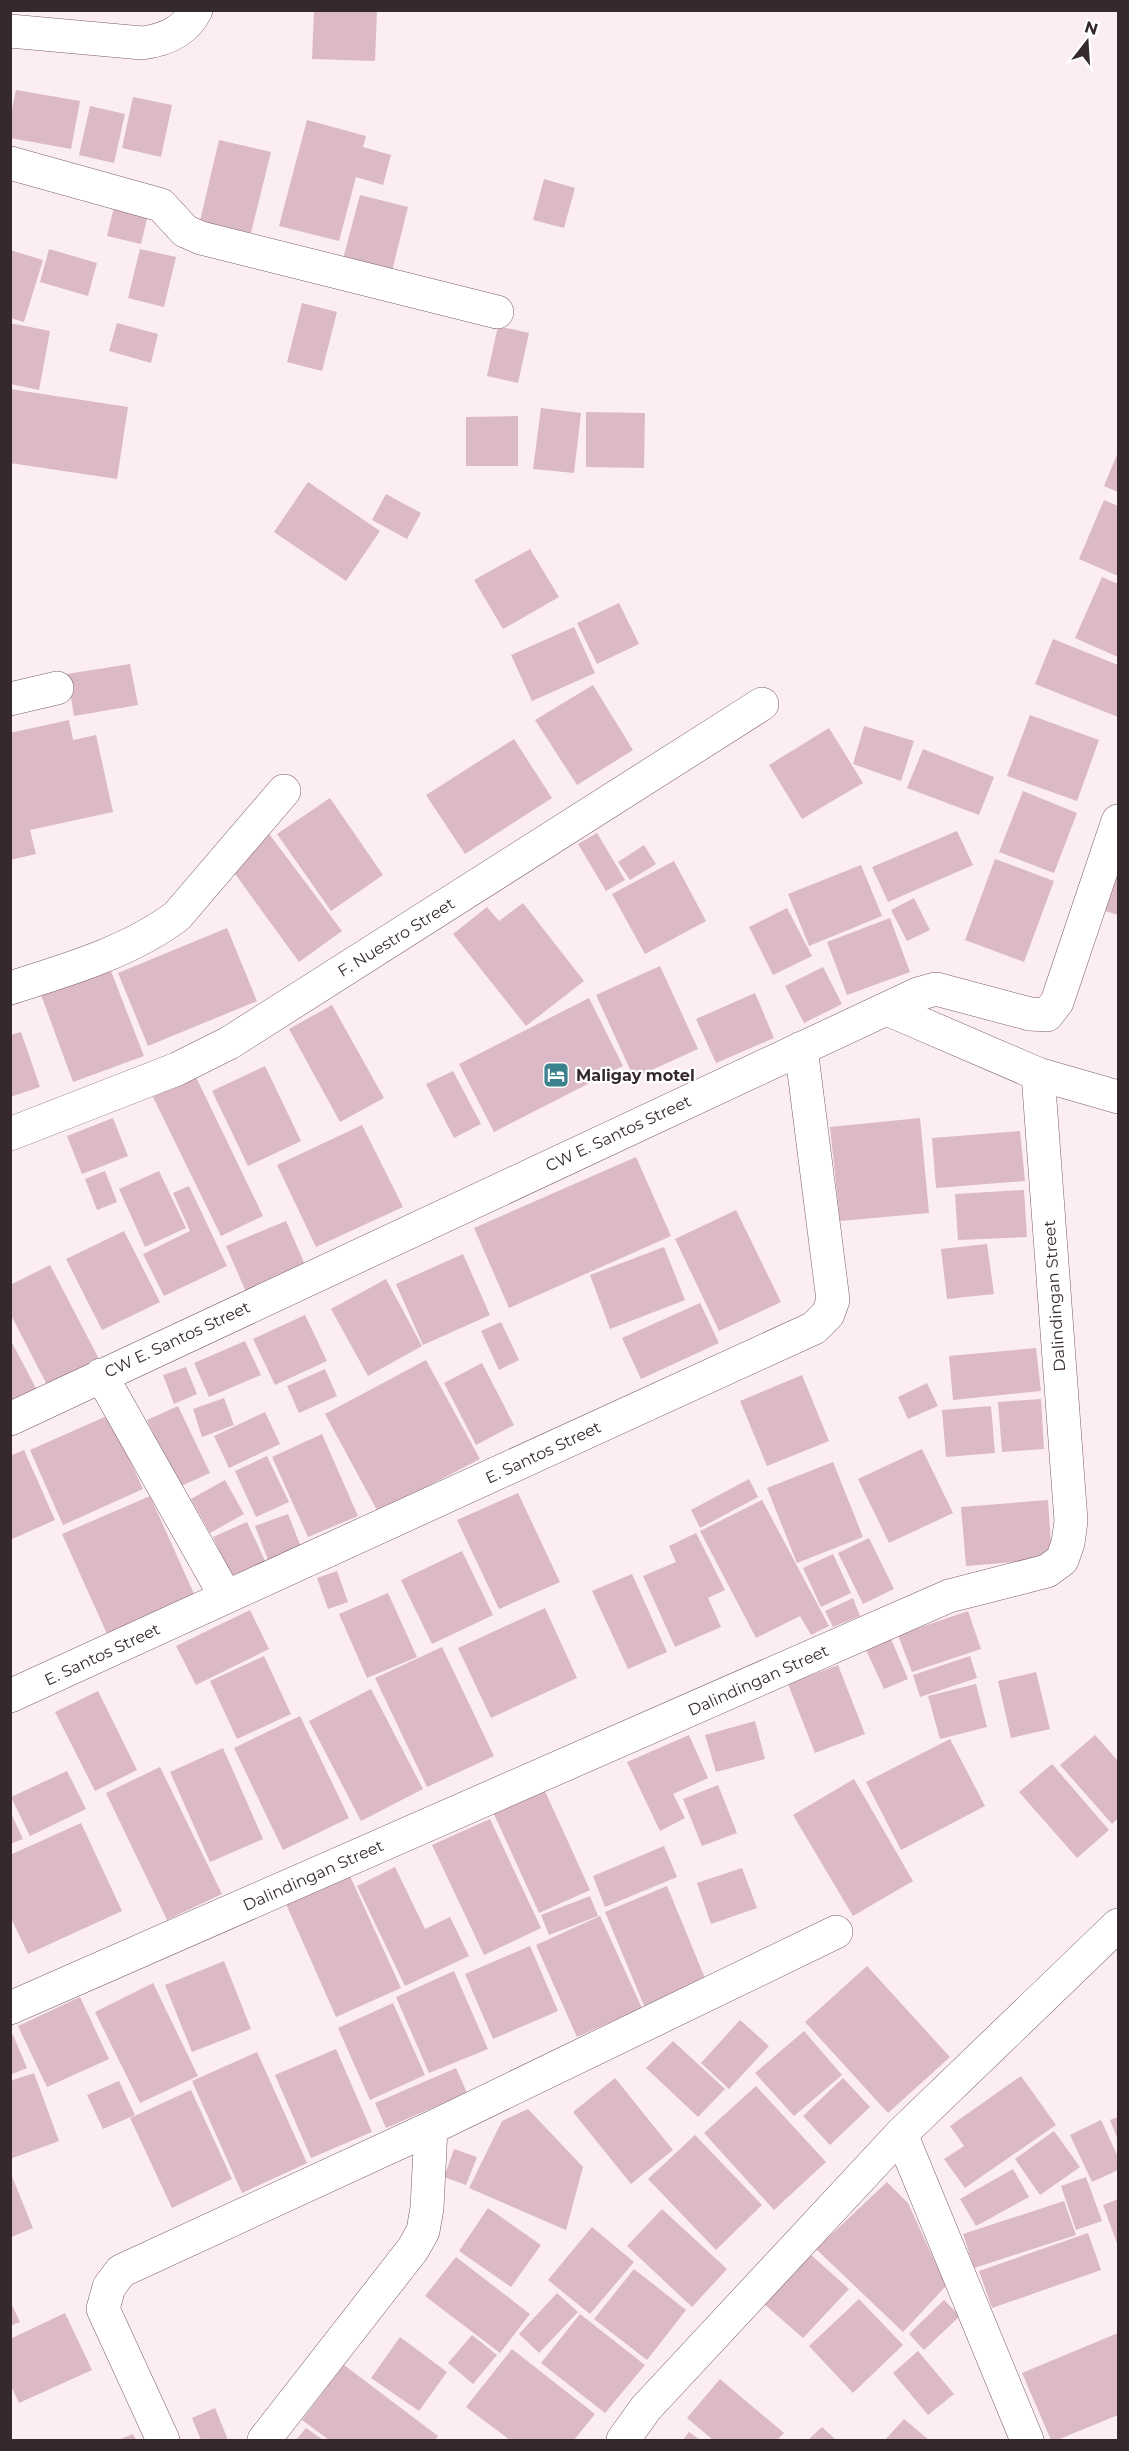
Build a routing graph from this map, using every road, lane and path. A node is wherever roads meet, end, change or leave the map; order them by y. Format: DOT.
graph roads {
  1 [pos="196,10"];
  2 [pos="10,31"];
  3 [pos="10,163"];
  4 [pos="498,312"];
  5 [pos="57,688"];
  6 [pos="10,699"];
  7 [pos="762,704"];
  8 [pos="284,791"];
  9 [pos="1119,821"];
  10 [pos="10,988"];
  11 [pos="887,1009"];
  12 [pos="801,1048"];
  13 [pos="1038,1074"];
  14 [pos="1119,1097"];
  15 [pos="10,1134"];
  16 [pos="101,1375"];
  17 [pos="10,1419"];
  18 [pos="226,1597"];
  19 [pos="10,1696"];
  20 [pos="1119,1925"];
  21 [pos="836,1932"];
  22 [pos="10,2008"];
  23 [pos="431,2128"];
  24 [pos="901,2134"];
  25 [pos="1018,2435"];
  26 [pos="163,2440"];
  27 [pos="264,2440"];
  28 [pos="623,2440"];
  1 -- 2 [label="street"];
  3 -- 4 [label="street"];
  5 -- 6 [label="street"];
  7 -- 15 [label="street, F. Nuestro Street"];
  8 -- 10 [label="street"];
  9 -- 11 [label="street, CW E. Santos Street"];
  11 -- 12 [label="street, CW E. Santos Street"];
  11 -- 13 [label="street"];
  12 -- 16 [label="street, CW E. Santos Street"];
  12 -- 18 [label="street, E. Santos Street"];
  13 -- 14 [label="street"];
  13 -- 22 [label="street, Dalindingan Street"];
  16 -- 17 [label="street, CW E. Santos Street"];
  16 -- 18 [label="street"];
  18 -- 19 [label="street, E. Santos Street"];
  20 -- 24 [label="street"];
  21 -- 23 [label="street"];
  23 -- 26 [label="street"];
  23 -- 27 [label="street"];
  24 -- 25 [label="street"];
  24 -- 28 [label="street"];
}
